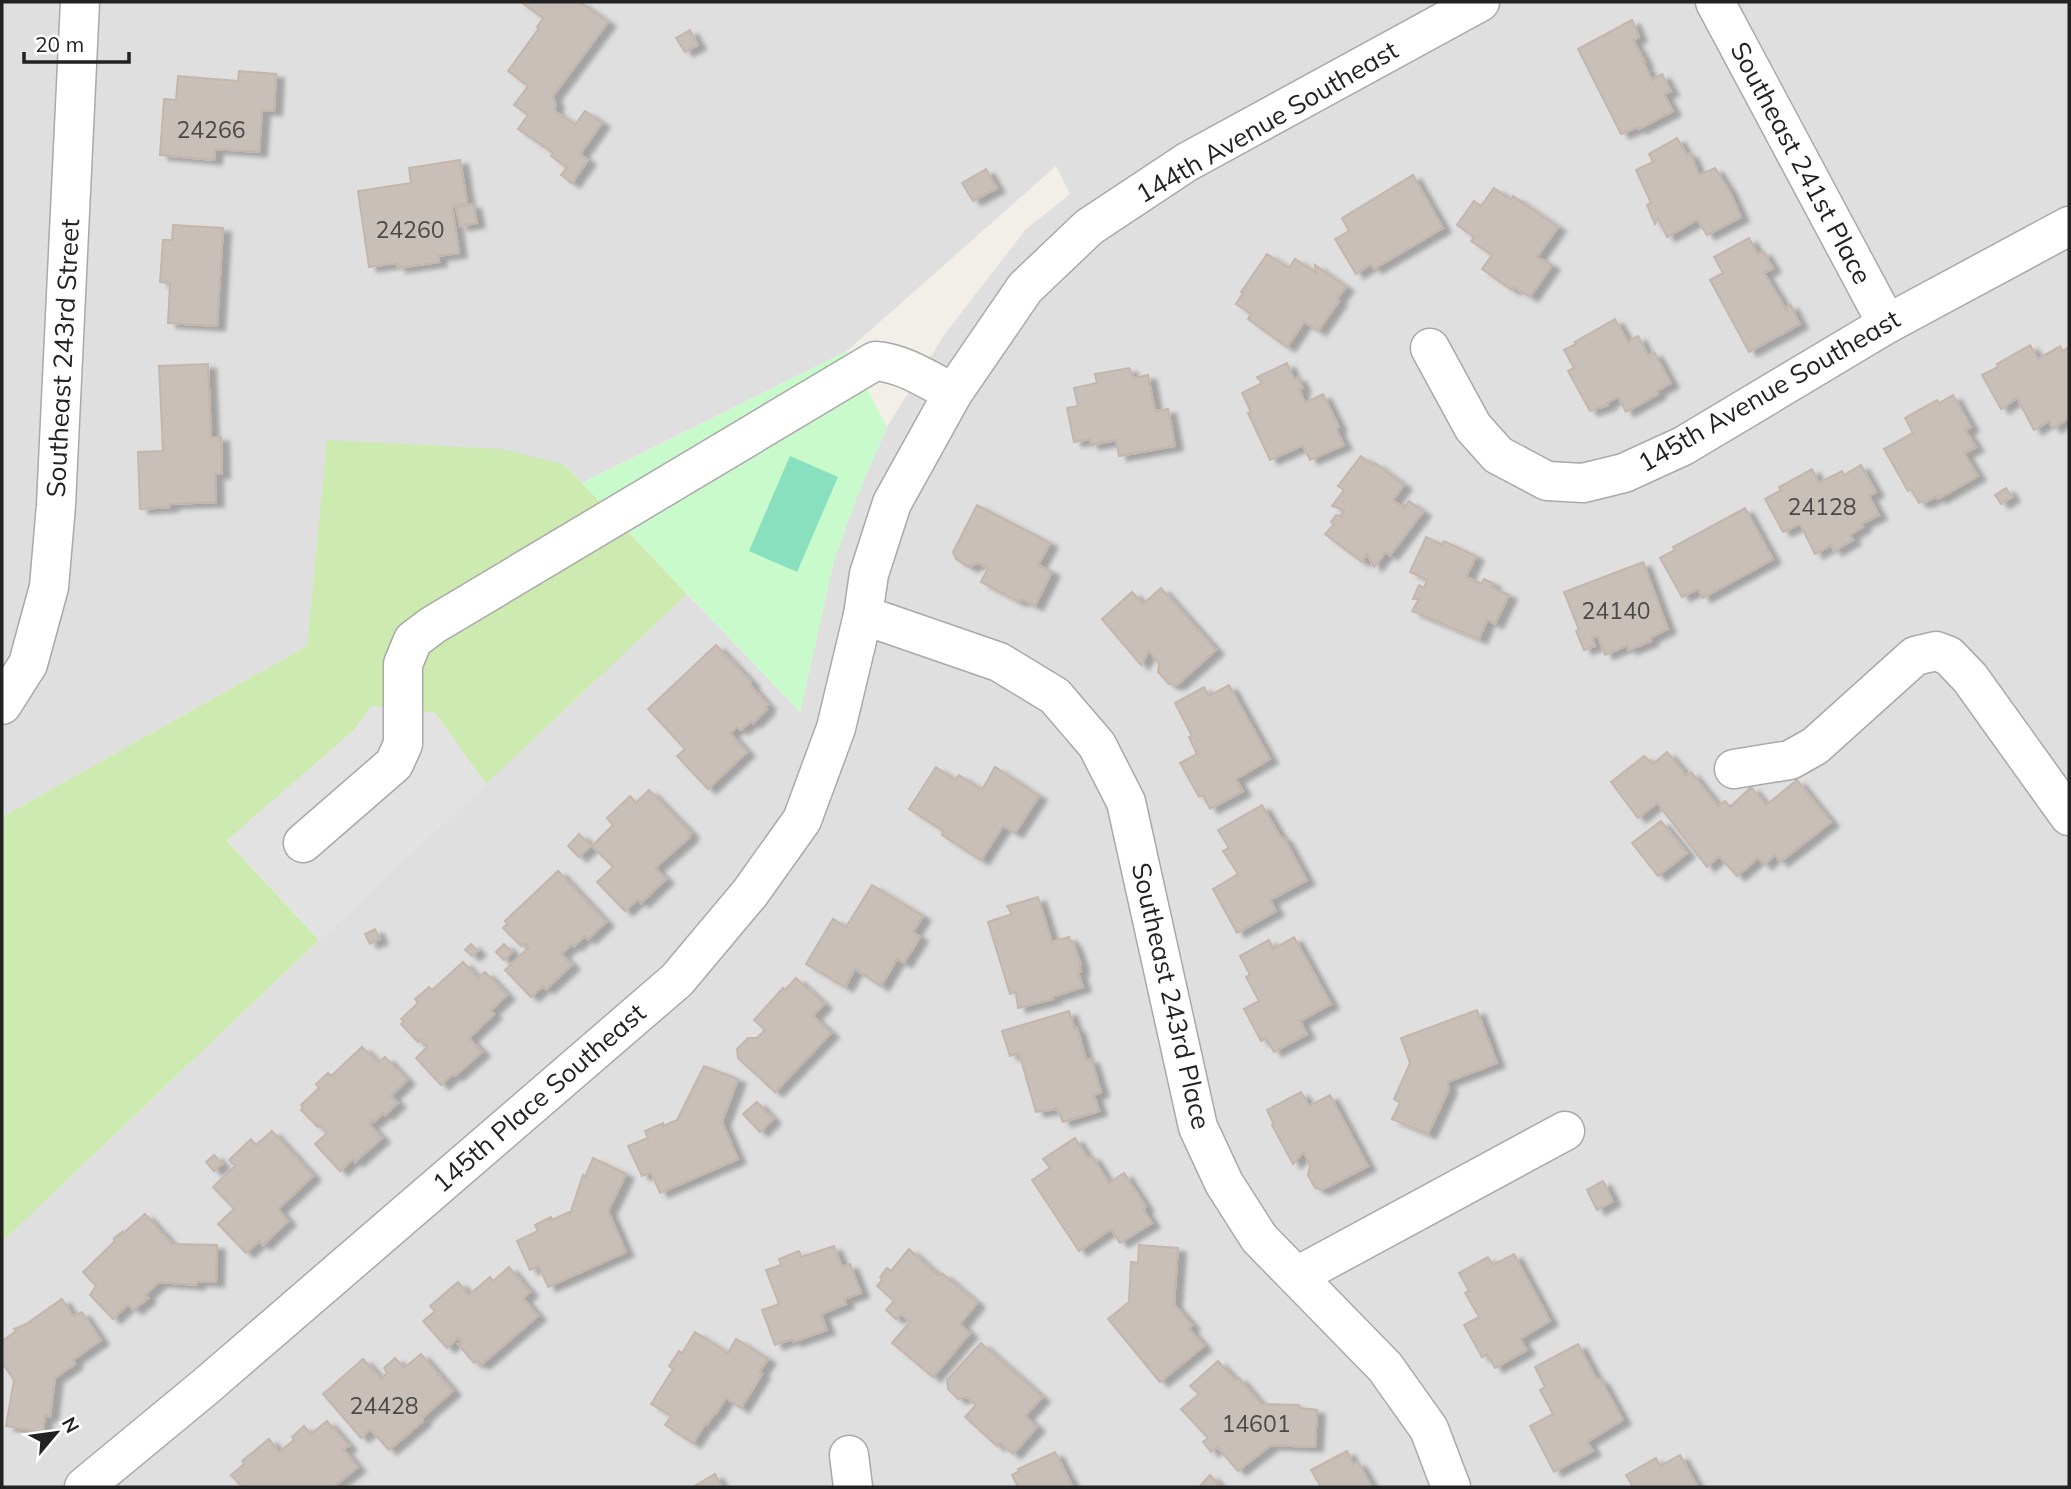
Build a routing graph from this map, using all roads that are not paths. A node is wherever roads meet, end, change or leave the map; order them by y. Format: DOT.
graph roads {
  1 [pos="80,2"];
  2 [pos="1480,2"];
  3 [pos="1715,2"];
  4 [pos="2069,226"];
  5 [pos="1887,324"];
  6 [pos="1430,348"];
  7 [pos="953,393"];
  8 [pos="863,615"];
  9 [pos="2,705"];
  10 [pos="1734,769"];
  11 [pos="2069,816"];
  12 [pos="303,843"];
  13 [pos="1566,1131"];
  14 [pos="1297,1276"];
  15 [pos="84,1487"];
  16 [pos="1451,1487"];
  1 -- 9 [label="street, Southeast 243rd Street"];
  2 -- 7 [label="street, 144th Avenue Southeast"];
  3 -- 5 [label="street, Southeast 241st Place"];
  4 -- 5 [label="street, 145th Avenue Southeast"];
  5 -- 6 [label="street, 145th Avenue Southeast"];
  7 -- 8 [label="street, 144th Avenue Southeast"];
  7 -- 12 [label="street"];
  8 -- 14 [label="street, Southeast 243rd Place"];
  8 -- 15 [label="street, 145th Place Southeast"];
  10 -- 11 [label="street"];
  13 -- 14 [label="street"];
  14 -- 16 [label="street, Southeast 243rd Place"];
}
